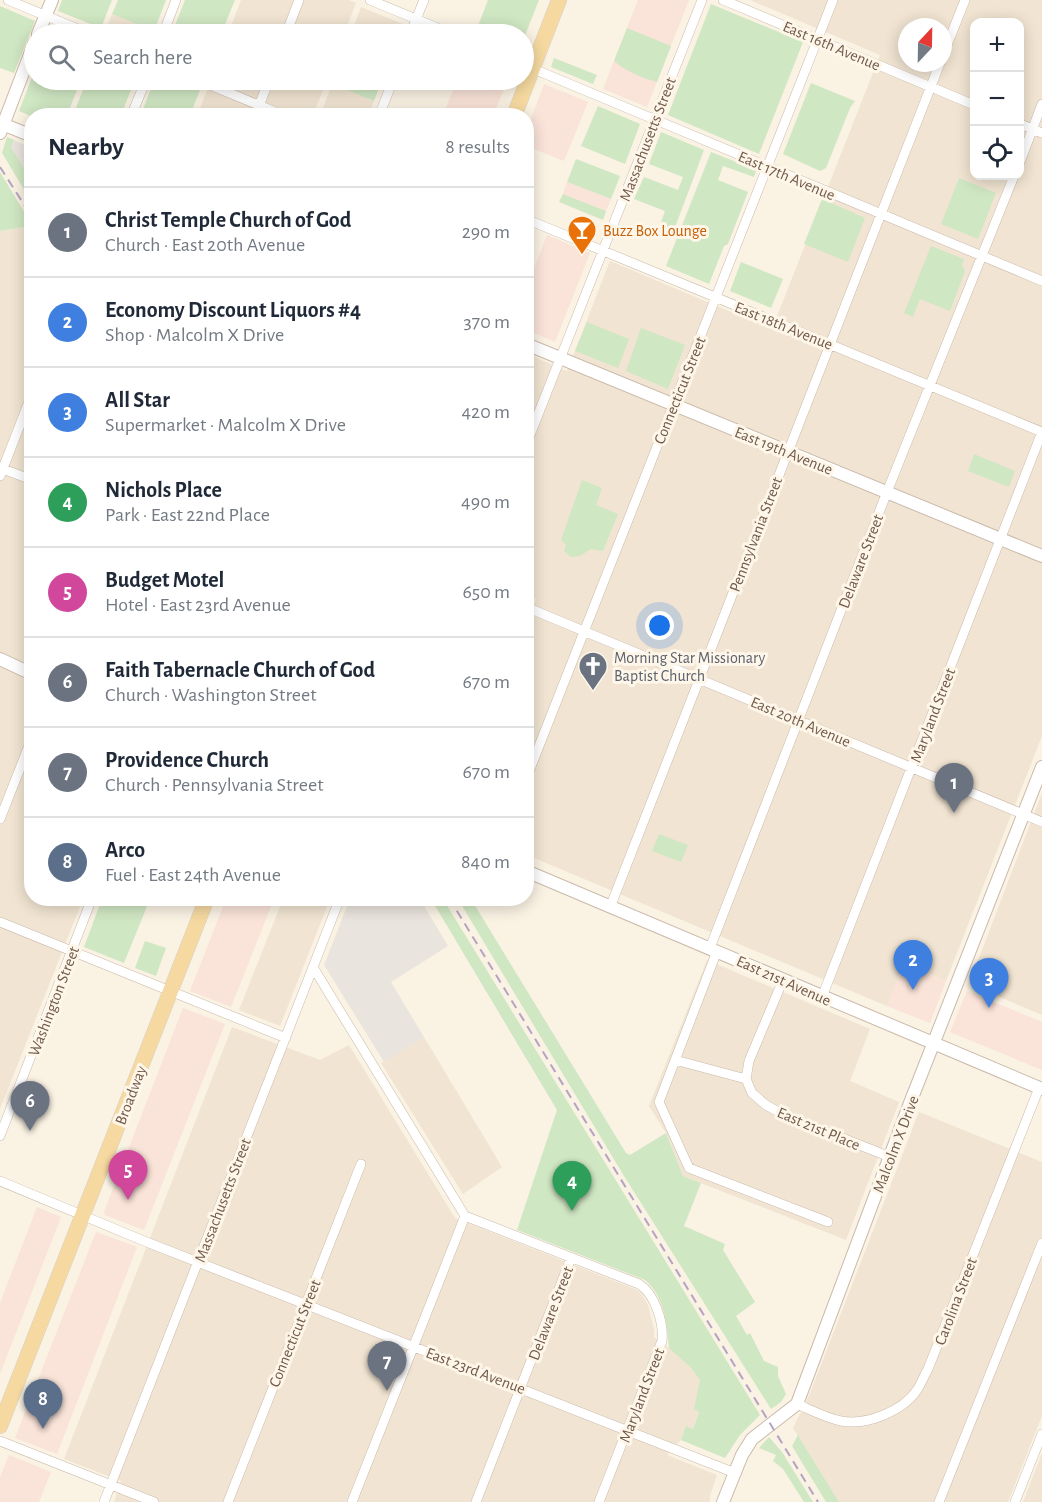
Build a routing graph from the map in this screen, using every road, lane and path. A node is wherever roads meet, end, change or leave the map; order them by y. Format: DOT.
graph roads {
  1 [pos="8,0"];
  2 [pos="52,0"];
  3 [pos="176,0"];
  4 [pos="300,0"];
  5 [pos="370,0"];
  6 [pos="424,0"];
  7 [pos="559,0"];
  8 [pos="702,0"];
  9 [pos="723,0"];
  10 [pos="833,0"];
  11 [pos="965,0"];
  12 [pos="45,16"];
  13 [pos="416,19"];
  14 [pos="42,24"];
  15 [pos="65,24"];
  16 [pos="167,24"];
  17 [pos="290,24"];
  18 [pos="414,24"];
  19 [pos="428,24"];
  20 [pos="952,32"];
  21 [pos="817,39"];
  22 [pos="534,54"];
  23 [pos="24,69"];
  24 [pos="534,70"];
  25 [pos="937,72"];
  26 [pos="931,87"];
  27 [pos="142,90"];
  28 [pos="222,90"];
  29 [pos="265,90"];
  30 [pos="389,90"];
  31 [pos="521,90"];
  32 [pos="970,103"];
  33 [pos="1042,104"];
  34 [pos="259,105"];
  35 [pos="135,108"];
  36 [pos="258,108"];
  37 [pos="266,108"];
  38 [pos="382,108"];
  39 [pos="516,108"];
  40 [pos="655,120"];
  41 [pos="1,126"];
  42 [pos="1024,126"];
  43 [pos="1032,129"];
  44 [pos="24,133"];
  45 [pos="1042,133"];
  46 [pos="1024,151"];
  47 [pos="767,167"];
  48 [pos="1012,180"];
  49 [pos="881,214"];
  50 [pos="534,222"];
  51 [pos="603,250"];
  52 [pos="982,256"];
  53 [pos="1042,281"];
  54 [pos="716,297"];
  55 [pos="830,344"];
  56 [pos="534,347"];
  57 [pos="561,358"];
  58 [pos="929,385"];
  59 [pos="673,404"];
  60 [pos="24,414"];
  61 [pos="534,425"];
  62 [pos="1042,432"];
  63 [pos="788,451"];
  64 [pos="1,472"];
  65 [pos="24,478"];
  66 [pos="887,492"];
  67 [pos="1000,539"];
  68 [pos="1042,556"];
  69 [pos="534,610"];
  70 [pos="585,631"];
  71 [pos="0,659"];
  72 [pos="24,670"];
  73 [pos="699,679"];
  74 [pos="799,720"];
  75 [pos="24,758"];
  76 [pos="534,759"];
  77 [pos="911,767"];
  78 [pos="1042,767"];
  79 [pos="1023,814"];
  80 [pos="0,819"];
  81 [pos="1042,822"];
  82 [pos="534,874"];
  83 [pos="90,906"];
  84 [pos="204,906"];
  85 [pos="337,906"];
  86 [pos="611,906"];
  87 [pos="0,922"];
  88 [pos="714,950"];
  89 [pos="72,952"];
  90 [pos="313,967"];
  91 [pos="783,980"];
  92 [pos="170,992"];
  93 [pos="822,997"];
  94 [pos="286,1038"];
  95 [pos="934,1044"];
  96 [pos="675,1060"];
  97 [pos="746,1079"];
  98 [pos="1040,1088"];
  99 [pos="0,1136"];
  100 [pos="890,1157"];
  101 [pos="361,1164"];
  102 [pos="0,1181"];
  103 [pos="82,1216"];
  104 [pos="465,1216"];
  105 [pos="828,1222"];
  106 [pos="1042,1243"];
  107 [pos="571,1258"];
  108 [pos="198,1262"];
  109 [pos="305,1304"];
  110 [pos="413,1345"];
  111 [pos="520,1388"];
  112 [pos="797,1404"];
  113 [pos="0,1426"];
  114 [pos="628,1429"];
  115 [pos="1042,1434"];
  116 [pos="0,1442"];
  117 [pos="735,1473"];
  118 [pos="111,1485"];
  119 [pos="725,1501"];
  120 [pos="104,1502"];
  121 [pos="154,1502"];
  122 [pos="228,1502"];
  123 [pos="352,1502"];
  124 [pos="476,1502"];
  125 [pos="599,1502"];
  126 [pos="939,1502"];
  127 [pos="1015,1502"];
  1 -- 12 [label="street"];
  2 -- 12 [label="street"];
  3 -- 16 [label="street"];
  4 -- 17 [label="street"];
  5 -- 13 [label="street"];
  6 -- 13 [label="street"];
  7 -- 22 [label="main road"];
  8 -- 40 [label="street, Massachusetts Street"];
  9 -- 21 [label="street, East 16th Avenue"];
  10 -- 21 [label="street, Connecticut Street"];
  11 -- 20 [label="street"];
  12 -- 14 [label="street"];
  12 -- 15 [label="street"];
  13 -- 18 [label="street"];
  13 -- 19 [label="street"];
  21 -- 26 [label="street, East 16th Avenue"];
  21 -- 47 [label="street, Connecticut Street"];
  23 -- 41 [label="street"];
  24 -- 40 [label="street, East 17th Avenue"];
  25 -- 26 [label="street, Pennsylvania Street"];
  26 -- 32 [label="street, East 16th Avenue"];
  26 -- 49 [label="street, Pennsylvania Street"];
  27 -- 35 [label="street"];
  28 -- 34 [label="street"];
  29 -- 34 [label="street"];
  30 -- 38 [label="street"];
  31 -- 39 [label="main road"];
  33 -- 43 [label="street"];
  34 -- 36 [label="street"];
  34 -- 37 [label="street"];
  40 -- 47 [label="street, East 17th Avenue"];
  40 -- 51 [label="street, Massachusetts Street"];
  41 -- 44 [label="street"];
  42 -- 43 [label="street"];
  43 -- 45 [label="street"];
  43 -- 46 [label="street"];
  47 -- 49 [label="street, East 17th Avenue"];
  47 -- 54 [label="street, Connecticut Street"];
  48 -- 52 [label="street, Delaware Street"];
  49 -- 52 [label="street, East 17th Avenue"];
  49 -- 55 [label="street, Pennsylvania Street"];
  50 -- 51 [label="street, East 18th Avenue"];
  51 -- 54 [label="street, East 18th Avenue"];
  51 -- 57 [label="street, Massachusetts Street"];
  52 -- 53 [label="street, East 17th Avenue"];
  52 -- 58 [label="street, Delaware Street"];
  54 -- 55 [label="street, East 18th Avenue"];
  54 -- 59 [label="street, Connecticut Street"];
  55 -- 58 [label="street, East 18th Avenue"];
  55 -- 63 [label="street, Pennsylvania Street"];
  56 -- 57 [label="street, East 19th Avenue"];
  57 -- 59 [label="street, East 19th Avenue"];
  57 -- 61 [label="street, Massachusetts Street"];
  58 -- 62 [label="street, East 18th Avenue"];
  58 -- 66 [label="street, Delaware Street"];
  59 -- 63 [label="street, East 19th Avenue"];
  59 -- 70 [label="street, Connecticut Street"];
  60 -- 64 [label="street"];
  62 -- 67 [label="street, Maryland Street"];
  63 -- 66 [label="street, East 19th Avenue"];
  63 -- 73 [label="street, Pennsylvania Street"];
  64 -- 65 [label="street"];
  66 -- 67 [label="street, East 19th Avenue"];
  66 -- 74 [label="street, Delaware Street"];
  67 -- 68 [label="street, East 19th Avenue"];
  67 -- 77 [label="street, Maryland Street"];
  69 -- 70 [label="street, East 20th Avenue"];
  70 -- 73 [label="street, East 20th Avenue"];
  70 -- 76 [label="street, Connecticut Street"];
  71 -- 72 [label="street"];
  73 -- 74 [label="street, East 20th Avenue"];
  73 -- 86 [label="street, Pennsylvania Street"];
  74 -- 77 [label="street, East 20th Avenue"];
  74 -- 88 [label="street, Delaware Street"];
  75 -- 80 [label="street"];
  77 -- 79 [label="street, East 20th Avenue"];
  77 -- 93 [label="street, Maryland Street"];
  78 -- 79 [label="street, Malcolm X Drive"];
  79 -- 81 [label="street, East 20th Avenue"];
  79 -- 95 [label="street, Malcolm X Drive"];
  82 -- 86 [label="street, East 21st Avenue"];
  83 -- 89 [label="street, Washington Street"];
  84 -- 92 [label="main road, Broadway"];
  85 -- 90 [label="street, Massachusetts Street"];
  86 -- 88 [label="street, East 21st Avenue"];
  87 -- 89 [label="street"];
  88 -- 91 [label="street, East 21st Avenue"];
  88 -- 96 [label="street, Delaware Street"];
  89 -- 92 [label="street"];
  89 -- 99 [label="street, Washington Street"];
  90 -- 94 [label="street, Massachusetts Street"];
  90 -- 104 [label="street"];
  91 -- 93 [label="street, East 21st Avenue"];
  91 -- 97 [label="street"];
  92 -- 94 [label="street"];
  92 -- 103 [label="main road, Broadway"];
  93 -- 95 [label="street, East 21st Avenue"];
  94 -- 108 [label="street, Massachusetts Street"];
  95 -- 98 [label="street, East 21st Avenue"];
  95 -- 100 [label="street, Malcolm X Drive"];
  96 -- 97 [label="street"];
  96 -- 105 [label="street, Delaware Street"];
  97 -- 100 [label="street, East 21st Place"];
  98 -- 112 [label="street, Carolina Street"];
  100 -- 112 [label="street, Malcolm X Drive"];
  101 -- 109 [label="street, Connecticut Street"];
  102 -- 103 [label="street, East 23rd Avenue"];
  103 -- 108 [label="street, East 23rd Avenue"];
  103 -- 113 [label="main road, Broadway"];
  104 -- 107 [label="street"];
  104 -- 110 [label="street"];
  106 -- 126 [label="street"];
  107 -- 111 [label="street, Delaware Street"];
  107 -- 114 [label="street, Maryland Street"];
  108 -- 109 [label="street, East 23rd Avenue"];
  108 -- 118 [label="street, Massachusetts Street"];
  109 -- 110 [label="street, East 23rd Avenue"];
  109 -- 122 [label="street, Connecticut Street"];
  110 -- 111 [label="street, East 23rd Avenue"];
  110 -- 123 [label="street"];
  111 -- 114 [label="street, East 23rd Avenue"];
  111 -- 124 [label="street, Delaware Street"];
  112 -- 117 [label="street"];
  114 -- 117 [label="street, East 23rd Avenue"];
  114 -- 125 [label="street, Maryland Street"];
  115 -- 127 [label="street"];
  116 -- 118 [label="street"];
  117 -- 119 [label="street"];
  118 -- 120 [label="street, Massachusetts Street"];
  118 -- 121 [label="street"];
}
